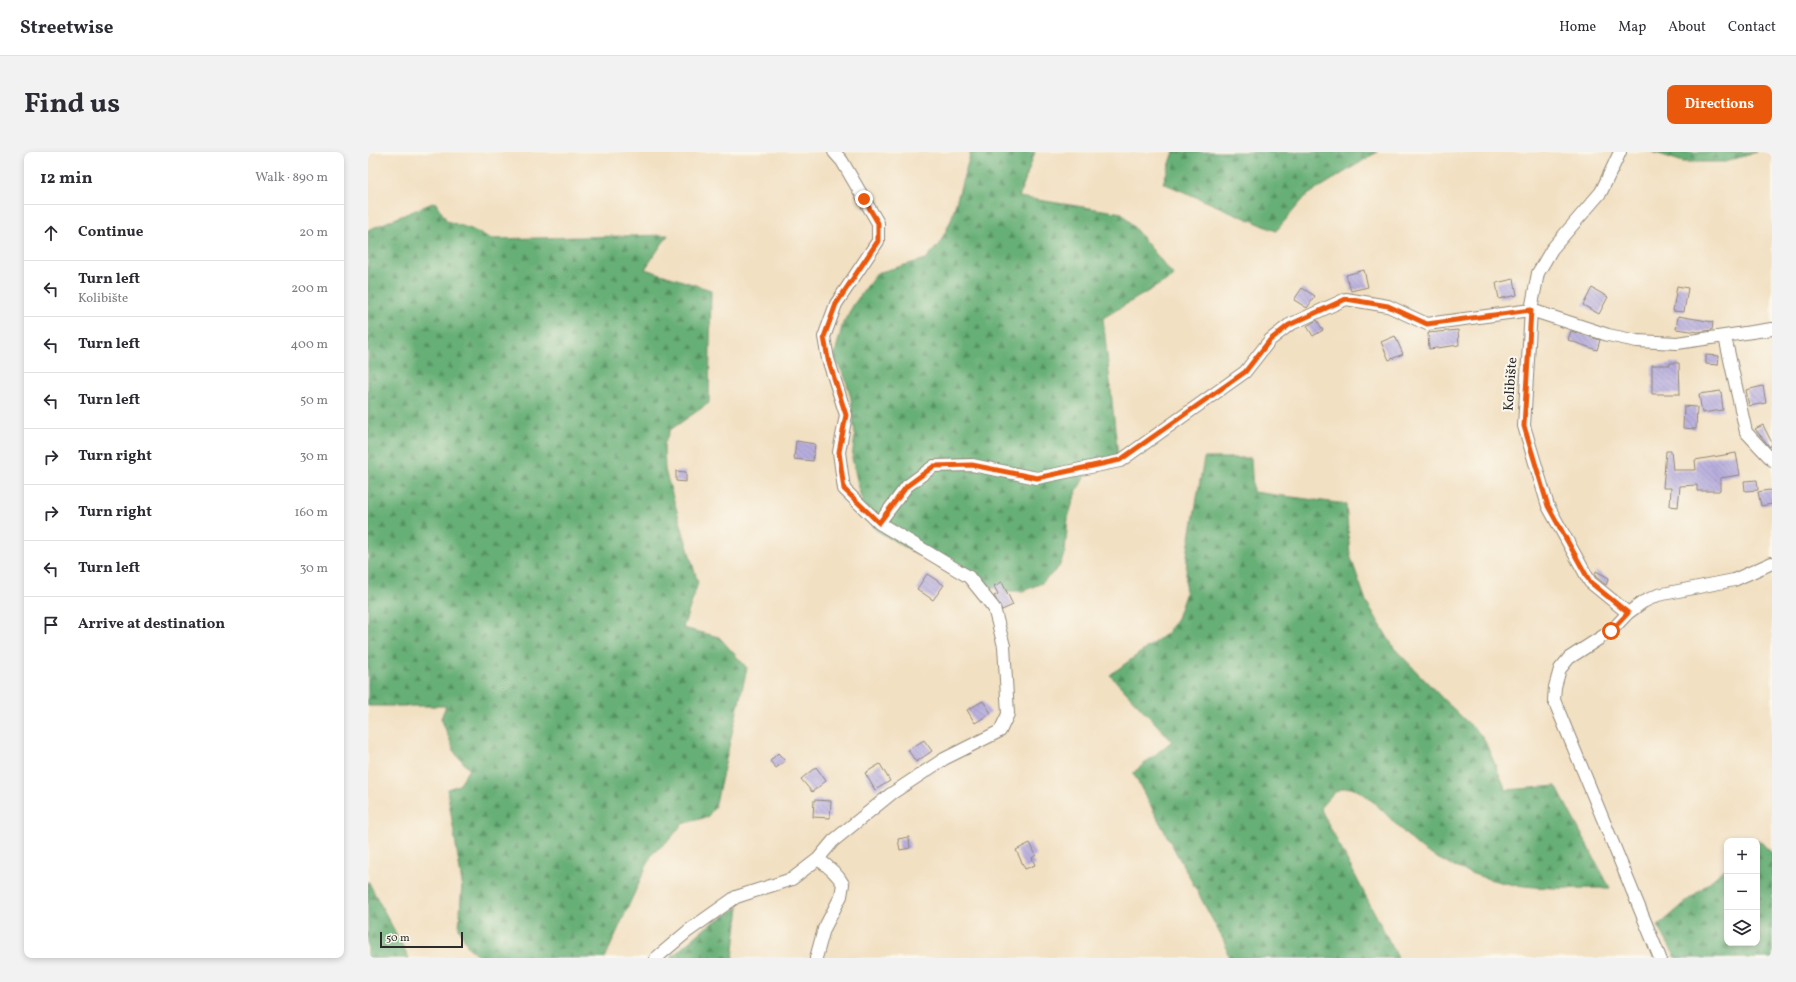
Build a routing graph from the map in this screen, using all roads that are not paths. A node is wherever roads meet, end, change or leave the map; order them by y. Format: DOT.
graph roads {
  1 [pos="834,152"];
  2 [pos="1620,152"];
  3 [pos="1531,310"];
  4 [pos="1772,329"];
  5 [pos="1725,336"];
  6 [pos="1772,460"];
  7 [pos="879,523"];
  8 [pos="1772,563"];
  9 [pos="1628,613"];
  10 [pos="818,859"];
  11 [pos="656,958"];
  12 [pos="816,958"];
  13 [pos="1660,958"];
  1 -- 7 [label="street"];
  2 -- 3 [label="street, Kolibište"];
  3 -- 5 [label="street"];
  3 -- 7 [label="street"];
  3 -- 9 [label="street, Kolibište"];
  4 -- 5 [label="street"];
  5 -- 6 [label="street"];
  7 -- 10 [label="street"];
  8 -- 9 [label="street"];
  9 -- 13 [label="street"];
  10 -- 11 [label="street"];
  10 -- 12 [label="street"];
}
